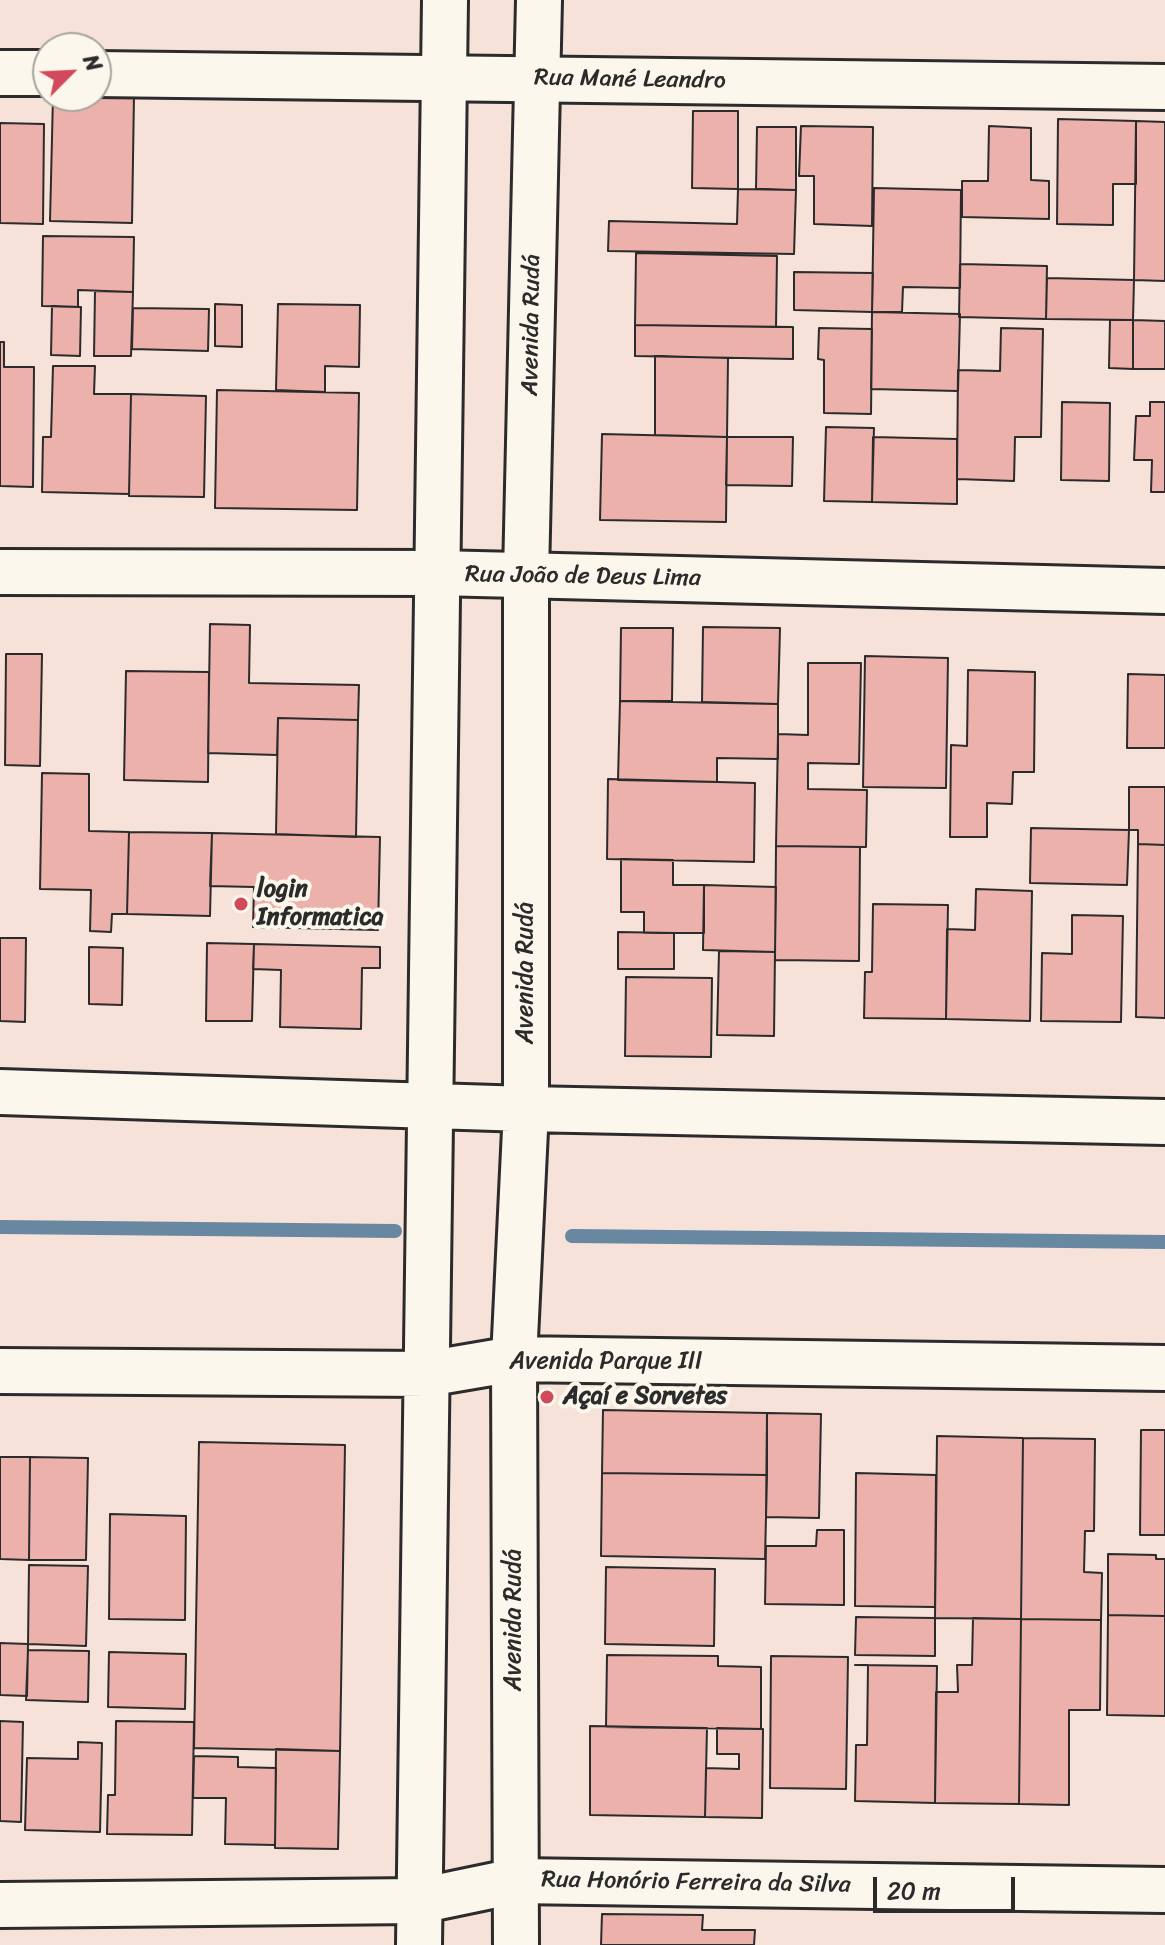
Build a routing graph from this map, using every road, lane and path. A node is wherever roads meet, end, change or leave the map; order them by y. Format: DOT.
graph roads {
  1 [pos="445,0"];
  2 [pos="539,0"];
  3 [pos="0,73"];
  4 [pos="32,73"];
  5 [pos="112,74"];
  6 [pos="444,78"];
  7 [pos="538,79"];
  8 [pos="1165,87"];
  9 [pos="0,572"];
  10 [pos="437,573"];
  11 [pos="526,575"];
  12 [pos="1165,591"];
  13 [pos="0,1092"];
  14 [pos="430,1105"];
  15 [pos="526,1109"];
  16 [pos="1165,1122"];
  17 [pos="514,1359"];
  18 [pos="1165,1368"];
  19 [pos="0,1371"];
  20 [pos="426,1374"];
  21 [pos="515,1881"];
  22 [pos="1165,1890"];
  23 [pos="419,1901"];
  24 [pos="0,1905"];
  25 [pos="419,1945"];
  26 [pos="516,1945"];
  1 -- 6 [label="street"];
  2 -- 7 [label="street, Avenida Rudá"];
  3 -- 4 [label="street"];
  5 -- 6 [label="street, Rua Mané Leandro"];
  6 -- 7 [label="street, Rua Mané Leandro"];
  6 -- 10 [label="street"];
  7 -- 8 [label="street, Rua Mané Leandro"];
  7 -- 11 [label="street, Avenida Rudá"];
  9 -- 10 [label="street, Rua João de Deus Lima"];
  10 -- 11 [label="street, Rua João de Deus Lima"];
  10 -- 14 [label="street"];
  11 -- 12 [label="street, Rua João de Deus Lima"];
  11 -- 15 [label="street, Avenida Rudá"];
  13 -- 14 [label="street"];
  14 -- 15 [label="street"];
  14 -- 20 [label="street"];
  15 -- 16 [label="street"];
  15 -- 17 [label="street, Avenida Rudá"];
  17 -- 18 [label="street, Avenida Parque III"];
  17 -- 20 [label="street, Avenida Parque III"];
  17 -- 21 [label="street, Avenida Rudá"];
  19 -- 20 [label="street, Avenida Parque III"];
  20 -- 23 [label="street"];
  21 -- 22 [label="street, Rua Honório Ferreira da Silva"];
  21 -- 23 [label="street, Rua Honório Ferreira da Silva"];
  21 -- 26 [label="street, Avenida Rudá"];
  23 -- 24 [label="street"];
  23 -- 25 [label="street"];
}
